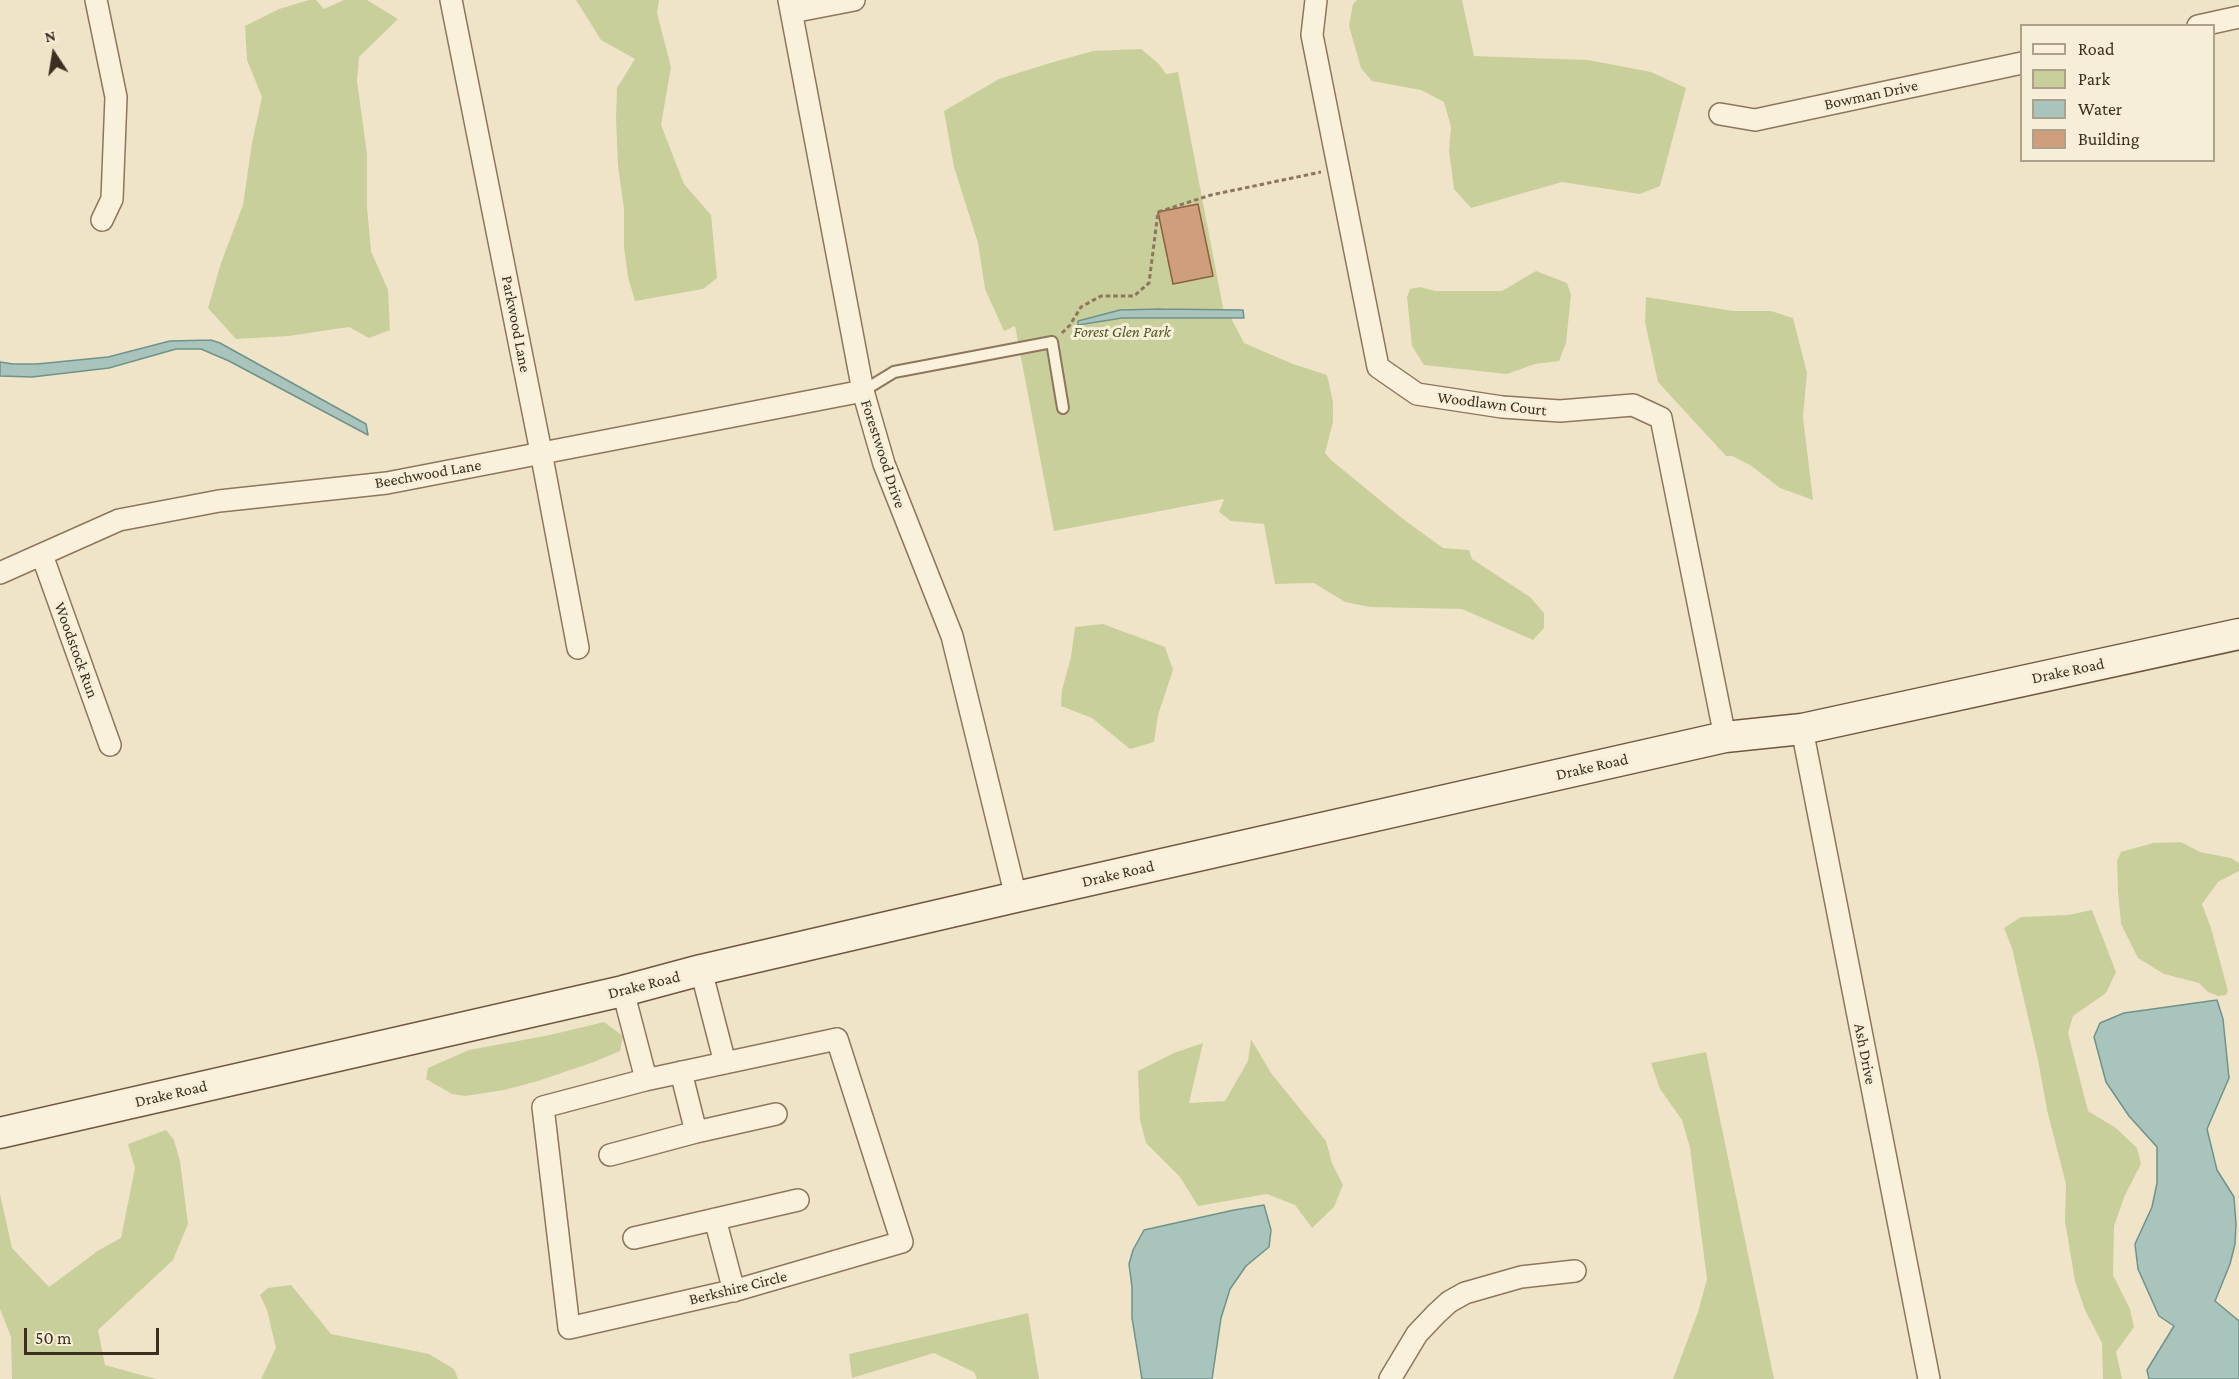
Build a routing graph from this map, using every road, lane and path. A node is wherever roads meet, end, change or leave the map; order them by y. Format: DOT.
graph roads {
  1 [pos="96,0"];
  2 [pos="451,0"];
  3 [pos="854,0"];
  4 [pos="1316,0"];
  5 [pos="790,6"];
  6 [pos="2239,17"];
  7 [pos="2207,24"];
  8 [pos="2020,63"];
  9 [pos="1720,114"];
  10 [pos="1338,168"];
  11 [pos="102,220"];
  12 [pos="1052,342"];
  13 [pos="863,391"];
  14 [pos="1063,408"];
  15 [pos="541,452"];
  16 [pos="42,555"];
  17 [pos="0,573"];
  18 [pos="2239,634"];
  19 [pos="578,648"];
  20 [pos="1802,729"];
  21 [pos="1725,737"];
  22 [pos="110,745"];
  23 [pos="1016,897"];
  24 [pos="701,970"];
  25 [pos="623,991"];
  26 [pos="725,1063"];
  27 [pos="681,1072"];
  28 [pos="646,1079"];
  29 [pos="776,1114"];
  30 [pos="696,1132"];
  31 [pos="0,1133"];
  32 [pos="610,1155"];
  33 [pos="798,1200"];
  34 [pos="715,1219"];
  35 [pos="634,1238"];
  36 [pos="1575,1271"];
  37 [pos="734,1291"];
  38 [pos="1390,1379"];
  39 [pos="1929,1379"];
  1 -- 11 [label="street"];
  2 -- 15 [label="street, Parkwood Lane"];
  3 -- 5 [label="street"];
  4 -- 10 [label="street, Woodlawn Court"];
  5 -- 13 [label="street, Forestwood Drive"];
  6 -- 7 [label="street"];
  8 -- 9 [label="street, Bowman Drive"];
  10 -- 12 [label="path"];
  10 -- 21 [label="street, Woodlawn Court"];
  12 -- 13 [label="lane"];
  12 -- 14 [label="lane"];
  13 -- 15 [label="street, Beechwood Lane"];
  13 -- 23 [label="street, Forestwood Drive"];
  15 -- 16 [label="street, Beechwood Lane"];
  15 -- 19 [label="street, Parkwood Lane"];
  16 -- 17 [label="street, Beechwood Lane"];
  16 -- 22 [label="street, Woodstock Run"];
  18 -- 20 [label="street, Drake Road"];
  20 -- 21 [label="street, Drake Road"];
  20 -- 39 [label="street, Ash Drive"];
  21 -- 23 [label="street, Drake Road"];
  23 -- 24 [label="street, Drake Road"];
  24 -- 25 [label="street, Drake Road"];
  24 -- 26 [label="street"];
  25 -- 28 [label="street"];
  25 -- 31 [label="street, Drake Road"];
  26 -- 27 [label="street"];
  26 -- 37 [label="street, Berkshire Circle"];
  27 -- 28 [label="street"];
  27 -- 30 [label="street"];
  28 -- 37 [label="street, Berkshire Circle"];
  29 -- 30 [label="street"];
  30 -- 32 [label="street"];
  33 -- 34 [label="street"];
  34 -- 35 [label="street"];
  34 -- 37 [label="street"];
  36 -- 38 [label="street"];
}
